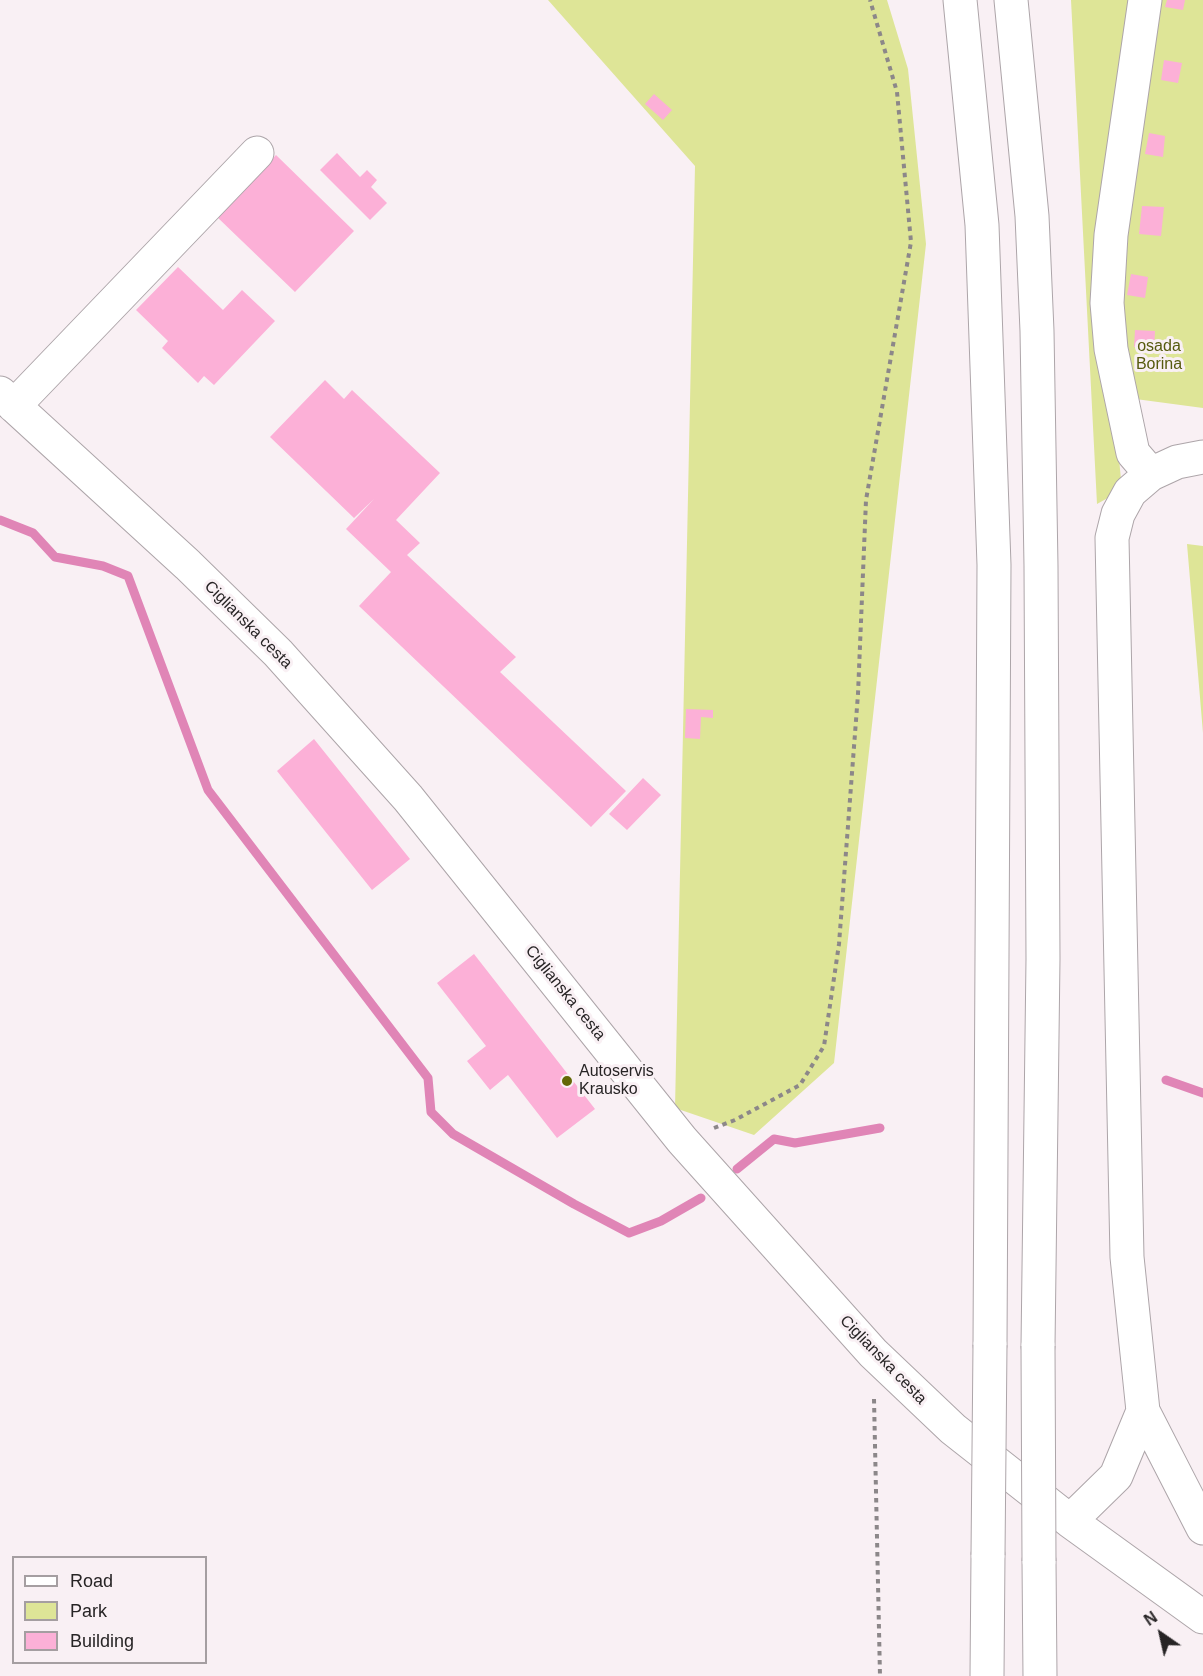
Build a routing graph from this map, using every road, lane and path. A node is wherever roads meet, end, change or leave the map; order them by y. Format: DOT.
graph roads {
  1 [pos="870,0"];
  2 [pos="960,0"];
  3 [pos="1011,0"];
  4 [pos="1145,0"];
  5 [pos="257,153"];
  6 [pos="7,399"];
  7 [pos="1203,457"];
  8 [pos="1151,474"];
  9 [pos="735,1120"];
  10 [pos="873,1353"];
  11 [pos="1143,1412"];
  12 [pos="1070,1521"];
  13 [pos="1203,1528"];
  14 [pos="1203,1617"];
  15 [pos="880,1676"];
  16 [pos="987,1676"];
  17 [pos="1040,1676"];
  1 -- 9 [label="path"];
  2 -- 16 [label="main road, bridge"];
  3 -- 17 [label="main road, bridge"];
  4 -- 8 [label="main road"];
  5 -- 6 [label="main road"];
  6 -- 10 [label="main road, Ciglianska cesta"];
  7 -- 8 [label="main road"];
  8 -- 11 [label="main road"];
  10 -- 12 [label="main road, Ciglianska cesta"];
  10 -- 15 [label="path"];
  11 -- 12 [label="main road"];
  11 -- 13 [label="main road"];
  12 -- 14 [label="main road, Ciglianska cesta"];
}
